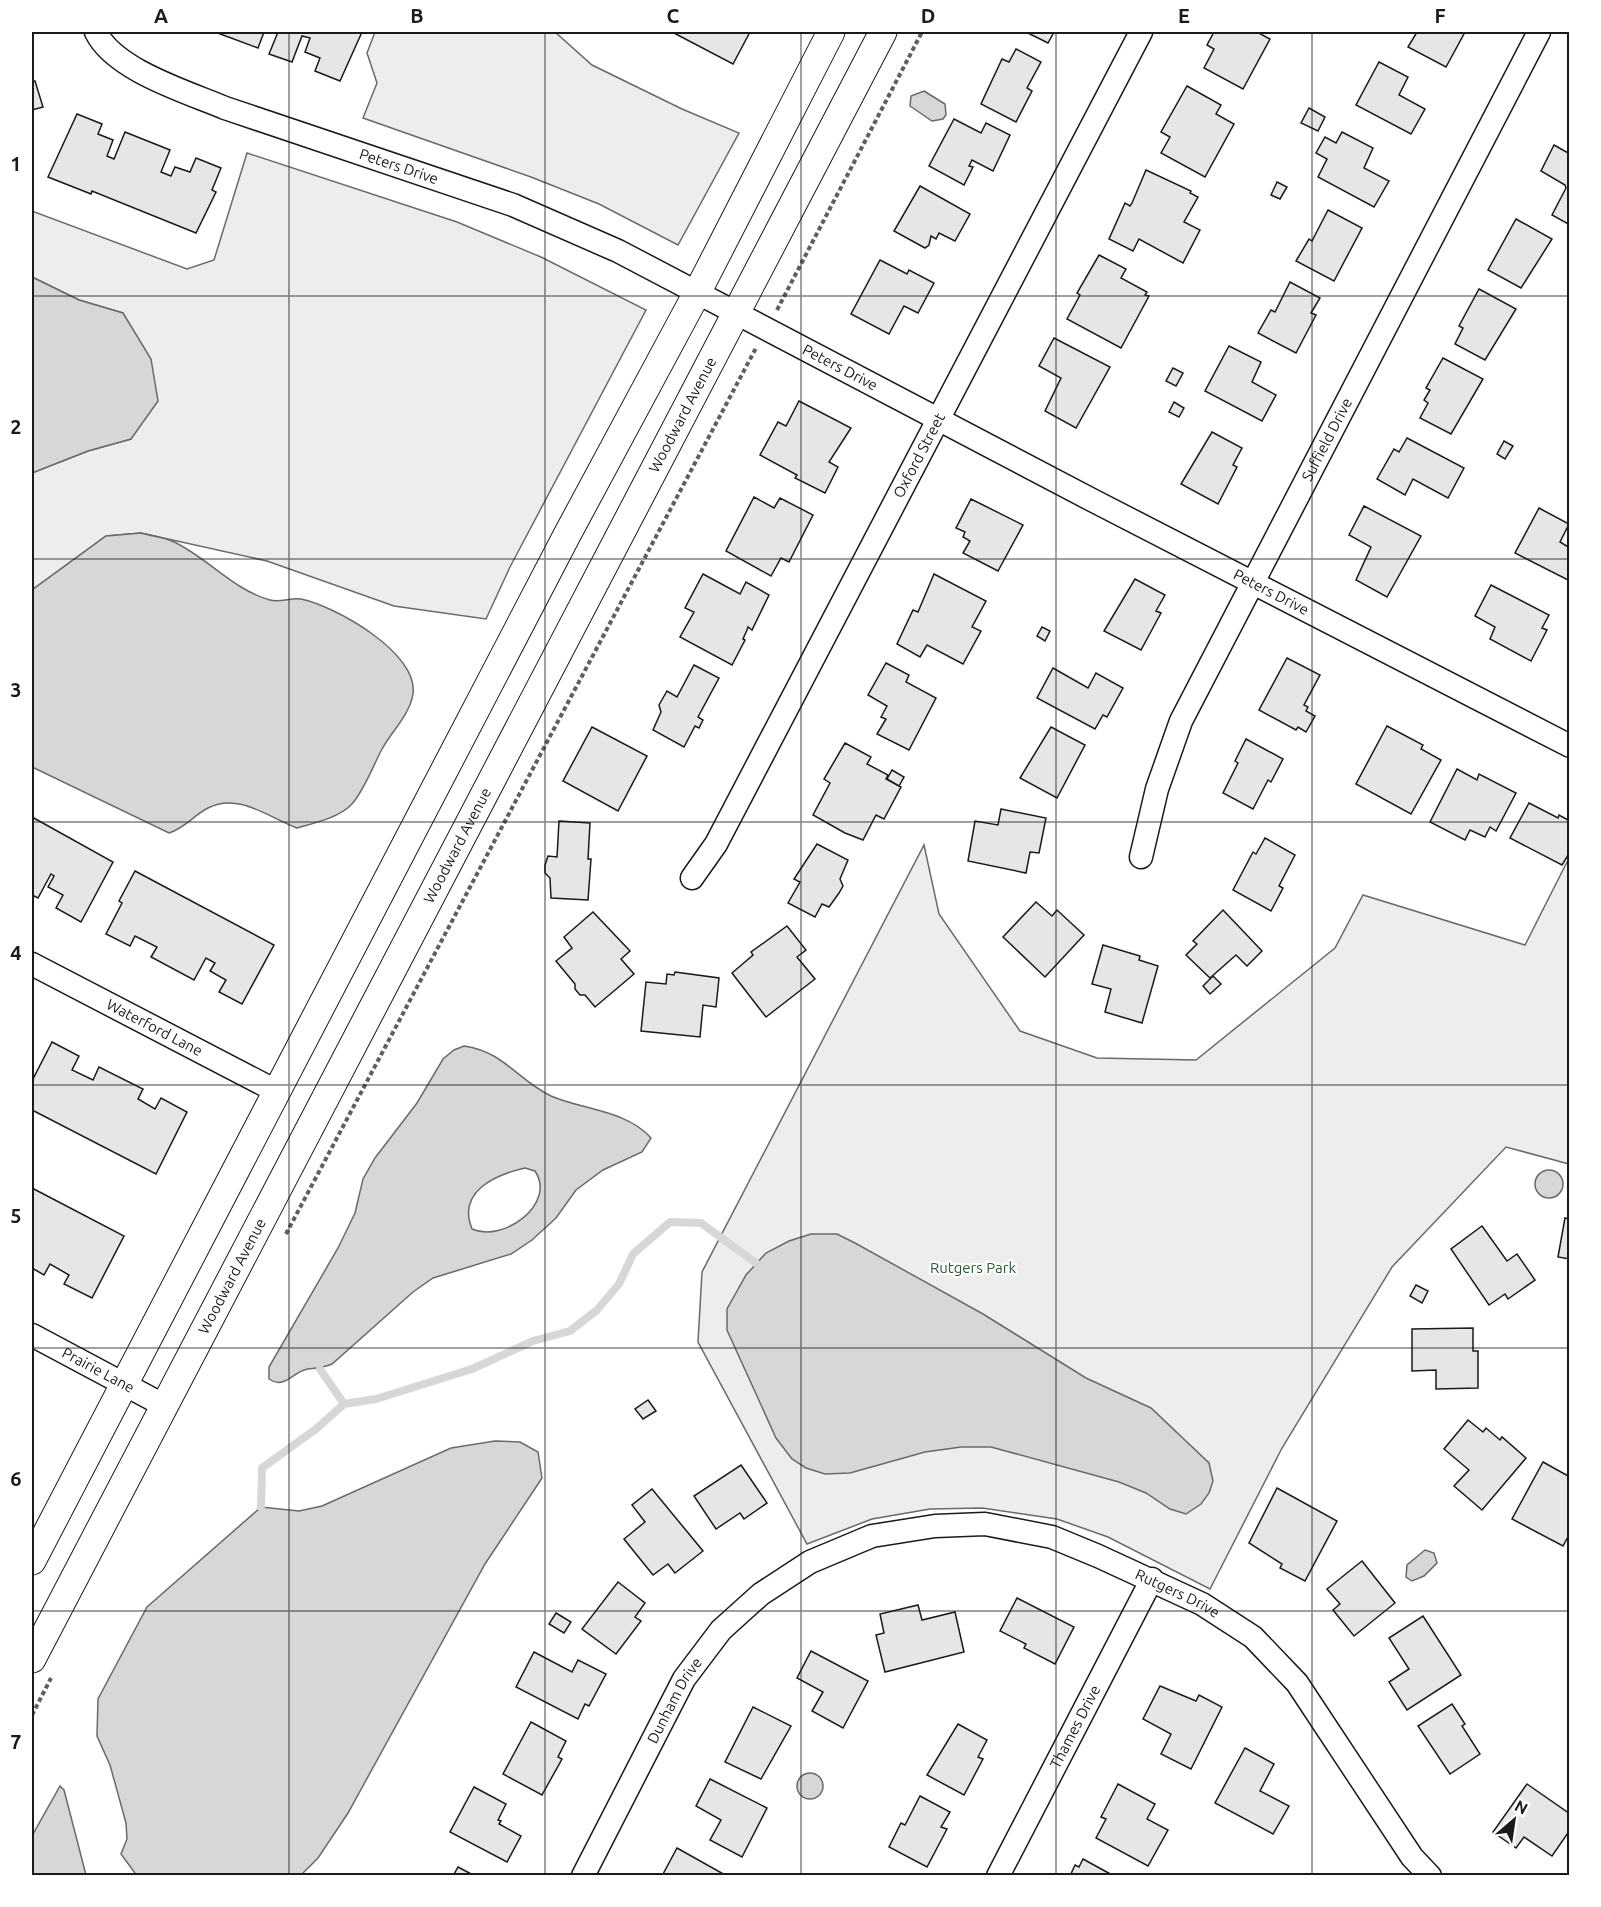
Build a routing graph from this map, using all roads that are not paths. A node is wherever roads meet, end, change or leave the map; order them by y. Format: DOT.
graph roads {
  1 [pos="96,32"];
  2 [pos="831,32"];
  3 [pos="884,32"];
  4 [pos="1141,32"];
  5 [pos="1539,32"];
  6 [pos="697,292"];
  7 [pos="736,314"];
  8 [pos="938,420"];
  9 [pos="1252,581"];
  10 [pos="1567,739"];
  11 [pos="1141,857"];
  12 [pos="693,878"];
  13 [pos="32,964"];
  14 [pos="278,1092"];
  15 [pos="32,1335"];
  16 [pos="125,1385"];
  17 [pos="165,1406"];
  18 [pos="32,1562"];
  19 [pos="810,1562"];
  20 [pos="1152,1579"];
  21 [pos="42,1666"];
  22 [pos="583,1875"];
  23 [pos="998,1875"];
  24 [pos="1430,1875"];
  1 -- 6 [label="street, Peters Drive"];
  2 -- 6 [label="street"];
  3 -- 7 [label="street, Woodward Avenue"];
  4 -- 8 [label="street, Oxford Street"];
  5 -- 9 [label="street, Suffield Drive"];
  6 -- 7 [label="street, Peters Drive"];
  6 -- 14 [label="street"];
  7 -- 8 [label="street, Peters Drive"];
  7 -- 17 [label="street, Woodward Avenue"];
  8 -- 9 [label="street, Peters Drive"];
  8 -- 12 [label="street, Oxford Street"];
  9 -- 10 [label="street, Peters Drive"];
  9 -- 11 [label="street, Suffield Drive"];
  13 -- 14 [label="street, Waterford Lane"];
  14 -- 16 [label="street"];
  15 -- 16 [label="street, Prairie Lane"];
  16 -- 17 [label="street, Prairie Lane"];
  16 -- 18 [label="street"];
  17 -- 21 [label="street, Woodward Avenue"];
  19 -- 20 [label="street, Rutgers Drive"];
  19 -- 22 [label="street, Dunham Drive"];
  20 -- 23 [label="street, Thames Drive"];
  20 -- 24 [label="street, Rutgers Drive"];
}
